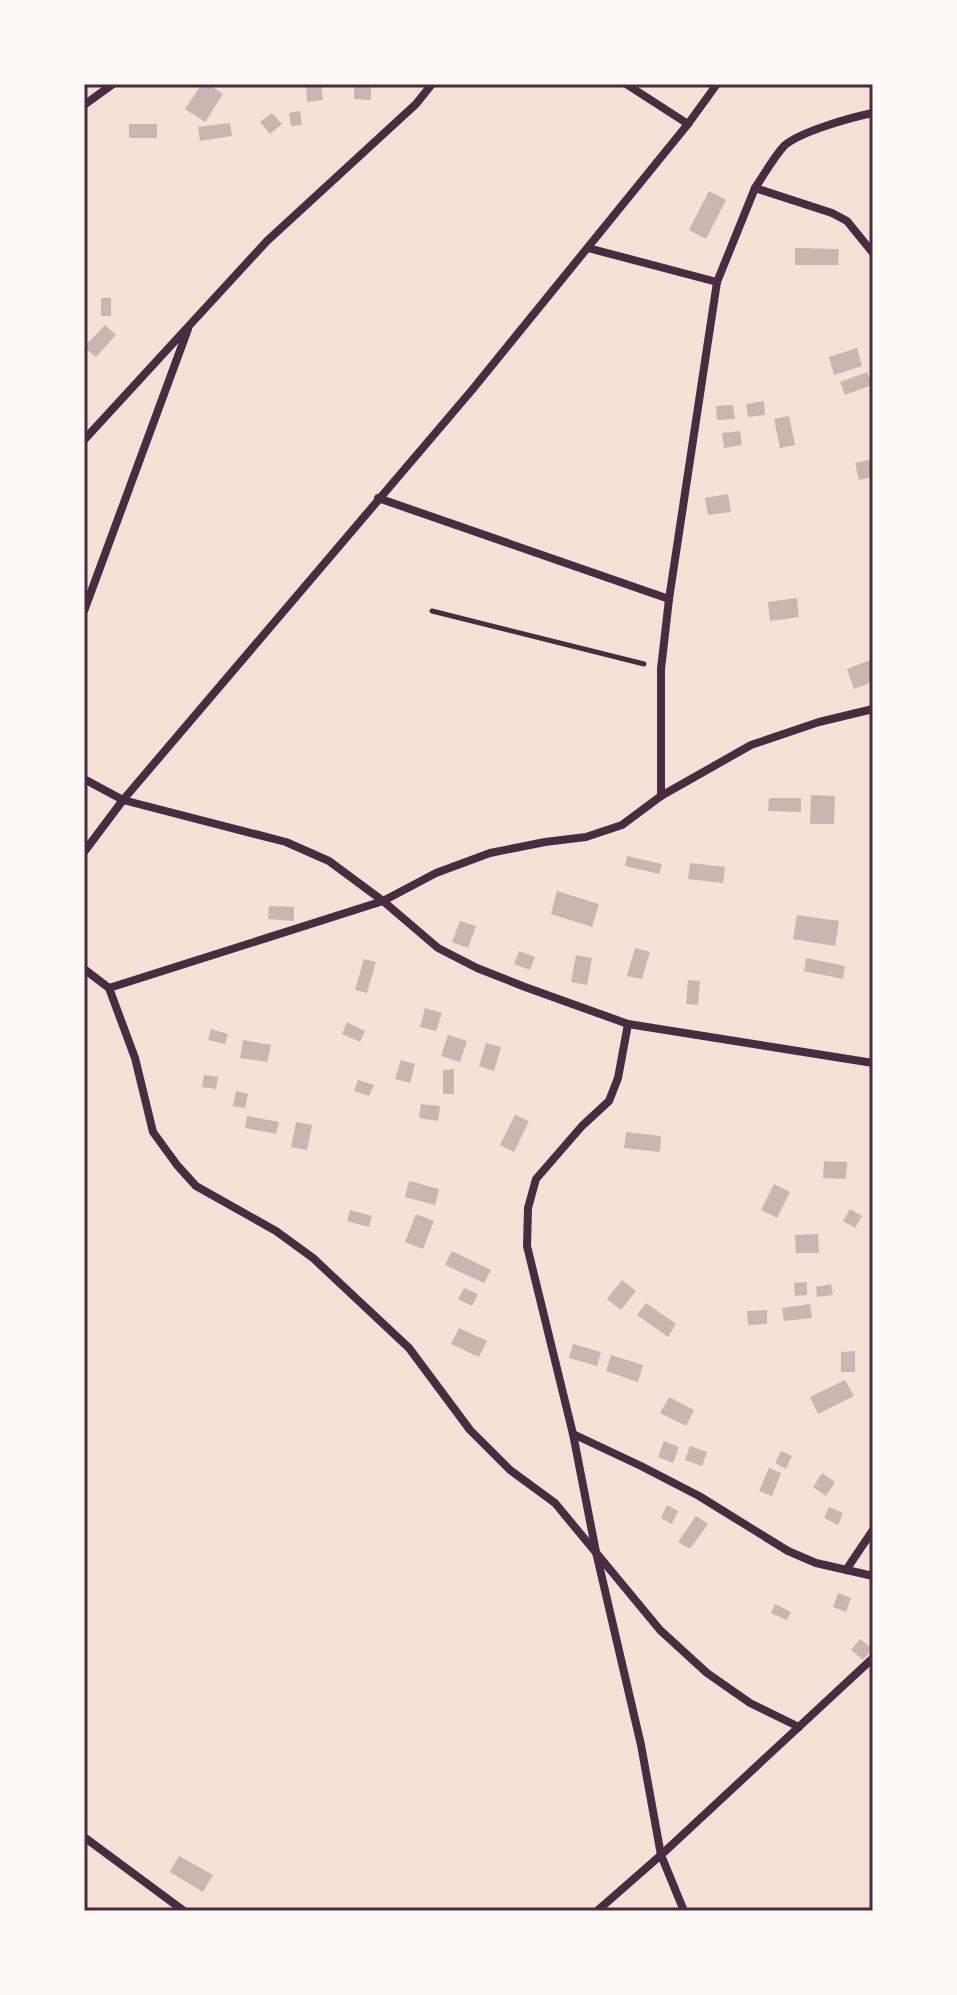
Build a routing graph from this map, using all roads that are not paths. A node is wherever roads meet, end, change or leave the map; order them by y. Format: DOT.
graph roads {
  1 [pos="113,84"];
  2 [pos="432,84"];
  3 [pos="626,84"];
  4 [pos="717,84"];
  5 [pos="84,105"];
  6 [pos="873,113"];
  7 [pos="688,124"];
  8 [pos="755,188"];
  9 [pos="588,248"];
  10 [pos="873,253"];
  11 [pos="717,282"];
  12 [pos="190,325"];
  13 [pos="84,440"];
  14 [pos="378,498"];
  15 [pos="669,599"];
  16 [pos="84,611"];
  17 [pos="873,709"];
  18 [pos="84,779"];
  19 [pos="661,796"];
  20 [pos="123,800"];
  21 [pos="84,852"];
  22 [pos="383,901"];
  23 [pos="84,969"];
  24 [pos="109,988"];
  25 [pos="628,1024"];
  26 [pos="873,1063"];
  27 [pos="573,1434"];
  28 [pos="873,1530"];
  29 [pos="596,1552"];
  30 [pos="846,1570"];
  31 [pos="873,1576"];
  32 [pos="873,1658"];
  33 [pos="799,1727"];
  34 [pos="84,1837"];
  35 [pos="661,1855"];
  36 [pos="184,1911"];
  37 [pos="597,1911"];
  38 [pos="684,1911"];
  1 -- 5 [label="street"];
  2 -- 12 [label="street"];
  3 -- 7 [label="street"];
  4 -- 7 [label="street"];
  6 -- 8 [label="street"];
  7 -- 9 [label="street"];
  8 -- 10 [label="street"];
  8 -- 11 [label="street"];
  9 -- 11 [label="street"];
  9 -- 14 [label="street"];
  11 -- 15 [label="street"];
  12 -- 13 [label="street"];
  12 -- 16 [label="street"];
  14 -- 15 [label="street"];
  14 -- 20 [label="street"];
  15 -- 19 [label="street"];
  17 -- 19 [label="street"];
  18 -- 20 [label="street"];
  19 -- 22 [label="street"];
  20 -- 21 [label="street"];
  20 -- 22 [label="street"];
  22 -- 24 [label="street"];
  22 -- 25 [label="street"];
  23 -- 24 [label="street"];
  24 -- 29 [label="street"];
  25 -- 26 [label="street"];
  25 -- 27 [label="street"];
  27 -- 29 [label="street"];
  27 -- 30 [label="street"];
  28 -- 30 [label="street"];
  29 -- 33 [label="street"];
  29 -- 35 [label="street"];
  30 -- 31 [label="street"];
  32 -- 33 [label="street"];
  33 -- 35 [label="street"];
  34 -- 36 [label="street"];
  35 -- 37 [label="street"];
  35 -- 38 [label="street"];
}
